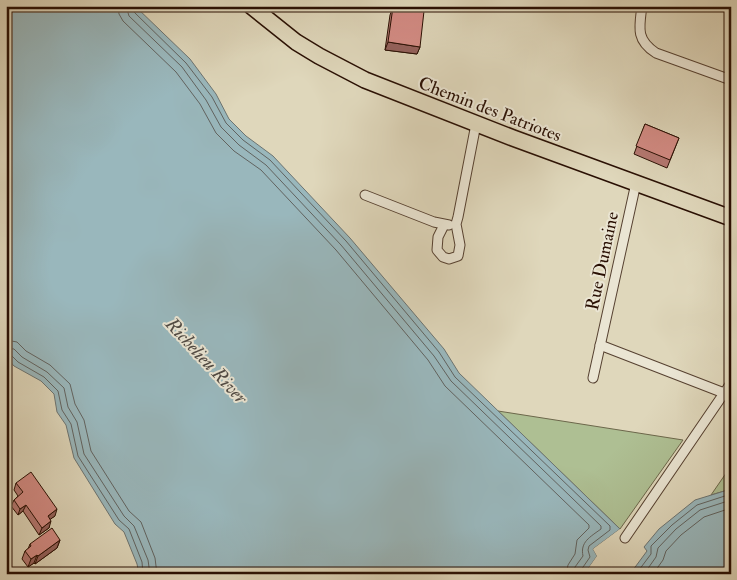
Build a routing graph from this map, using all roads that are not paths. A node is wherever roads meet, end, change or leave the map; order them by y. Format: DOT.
graph roads {
  1 [pos="251,6"];
  2 [pos="642,6"];
  3 [pos="731,80"];
  4 [pos="476,124"];
  5 [pos="636,184"];
  6 [pos="365,195"];
  7 [pos="731,218"];
  8 [pos="456,224"];
  9 [pos="444,225"];
  10 [pos="600,345"];
  11 [pos="593,378"];
  12 [pos="731,383"];
  13 [pos="724,393"];
  14 [pos="625,538"];
  1 -- 4 [label="main road, Chemin des Patriotes"];
  2 -- 3 [label="street"];
  4 -- 5 [label="main road, Chemin des Patriotes"];
  4 -- 8 [label="street"];
  5 -- 7 [label="main road, Chemin des Patriotes"];
  5 -- 10 [label="street, Rue Dumaine"];
  6 -- 9 [label="street"];
  8 -- 9 [label="street"];
  8 -- 9 [label="street"];
  10 -- 11 [label="street, Rue Dumaine"];
  10 -- 13 [label="street"];
  12 -- 13 [label="street"];
  13 -- 14 [label="street"];
}
